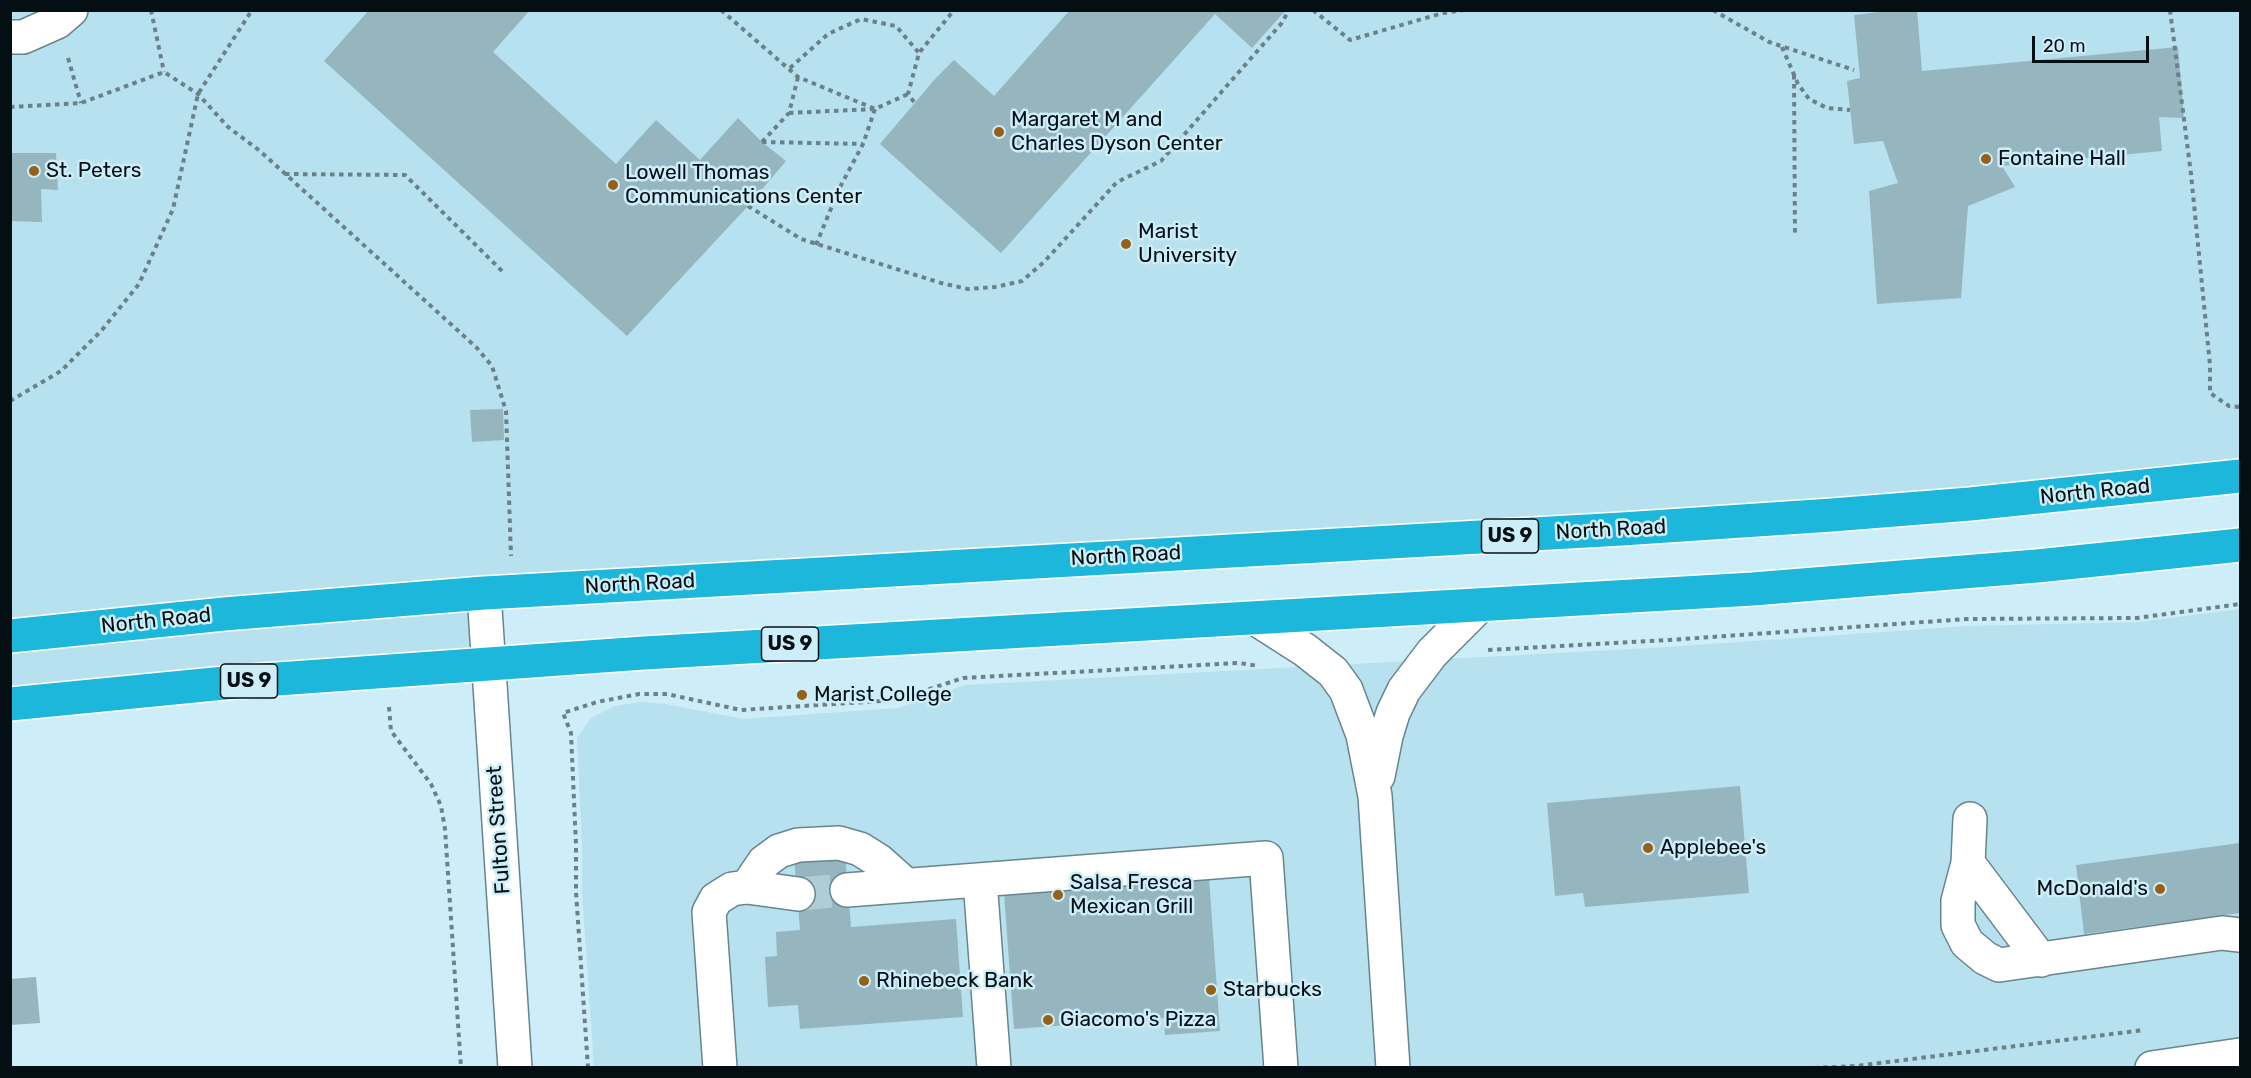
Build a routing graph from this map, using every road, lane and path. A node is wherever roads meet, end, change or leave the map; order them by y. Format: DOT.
graph roads {
  1 [pos="71,10"];
  2 [pos="151,10"];
  3 [pos="252,10"];
  4 [pos="721,10"];
  5 [pos="954,10"];
  6 [pos="1289,10"];
  7 [pos="1313,10"];
  8 [pos="1464,10"];
  9 [pos="1713,10"];
  10 [pos="2170,10"];
  11 [pos="10,37"];
  12 [pos="1782,46"];
  13 [pos="919,53"];
  14 [pos="789,68"];
  15 [pos="1854,70"];
  16 [pos="164,72"];
  17 [pos="1794,75"];
  18 [pos="798,76"];
  19 [pos="198,94"];
  20 [pos="908,94"];
  21 [pos="914,102"];
  22 [pos="10,107"];
  23 [pos="874,109"];
  24 [pos="1850,110"];
  25 [pos="789,113"];
  26 [pos="863,144"];
  27 [pos="285,174"];
  28 [pos="748,206"];
  29 [pos="1795,236"];
  30 [pos="816,245"];
  31 [pos="503,272"];
  32 [pos="10,401"];
  33 [pos="2241,407"];
  34 [pos="2241,476"];
  35 [pos="2241,545"];
  36 [pos="511,557"];
  37 [pos="484,593"];
  38 [pos="2241,604"];
  39 [pos="1480,605"];
  40 [pos="1255,618"];
  41 [pos="10,636"];
  42 [pos="1432,653"];
  43 [pos="1262,662"];
  44 [pos="489,663"];
  45 [pos="1239,663"];
  46 [pos="1266,667"];
  47 [pos="10,704"];
  48 [pos="391,731"];
  49 [pos="1375,796"];
  50 [pos="1970,819"];
  51 [pos="1968,863"];
  52 [pos="980,880"];
  53 [pos="906,885"];
  54 [pos="747,887"];
  55 [pos="847,890"];
  56 [pos="798,894"];
  57 [pos="2241,935"];
  58 [pos="2041,960"];
  59 [pos="2149,1029"];
  60 [pos="2241,1055"];
  61 [pos="461,1068"];
  62 [pos="515,1068"];
  63 [pos="588,1068"];
  64 [pos="720,1068"];
  65 [pos="994,1068"];
  66 [pos="1281,1068"];
  67 [pos="1393,1068"];
  68 [pos="1814,1068"];
  69 [pos="2152,1068"];
  1 -- 11 [label="street"];
  2 -- 16 [label="path"];
  3 -- 19 [label="path"];
  4 -- 14 [label="path"];
  5 -- 13 [label="path"];
  6 -- 30 [label="path"];
  7 -- 8 [label="path"];
  9 -- 12 [label="path"];
  10 -- 33 [label="path"];
  12 -- 15 [label="path"];
  12 -- 17 [label="path"];
  13 -- 14 [label="path"];
  13 -- 20 [label="path"];
  14 -- 18 [label="path"];
  16 -- 19 [label="path"];
  16 -- 22 [label="path"];
  17 -- 24 [label="path"];
  17 -- 29 [label="path"];
  18 -- 23 [label="path"];
  18 -- 25 [label="path"];
  19 -- 27 [label="path"];
  19 -- 32 [label="path"];
  20 -- 21 [label="path"];
  20 -- 23 [label="path"];
  23 -- 25 [label="path"];
  23 -- 26 [label="path"];
  25 -- 26 [label="path"];
  26 -- 30 [label="path"];
  27 -- 31 [label="path"];
  27 -- 36 [label="path"];
  28 -- 30 [label="path"];
  34 -- 37 [label="highway, North Road / US 9"];
  35 -- 39 [label="highway, US 9"];
  37 -- 41 [label="highway, North Road / US 9"];
  37 -- 44 [label="street, Fulton Street"];
  38 -- 42 [label="path"];
  39 -- 40 [label="highway, US 9"];
  39 -- 42 [label="street"];
  40 -- 44 [label="highway, US 9"];
  40 -- 49 [label="street"];
  42 -- 49 [label="street"];
  43 -- 45 [label="path"];
  44 -- 47 [label="highway, US 9"];
  44 -- 62 [label="street, Fulton Street"];
  45 -- 46 [label="path"];
  45 -- 63 [label="path"];
  48 -- 61 [label="path"];
  49 -- 67 [label="street"];
  50 -- 51 [label="street"];
  51 -- 58 [label="street"];
  51 -- 58 [label="street"];
  52 -- 53 [label="street"];
  52 -- 65 [label="street"];
  52 -- 66 [label="street"];
  53 -- 54 [label="street"];
  53 -- 55 [label="street"];
  54 -- 56 [label="street"];
  54 -- 64 [label="street"];
  57 -- 58 [label="street"];
  59 -- 68 [label="path"];
  60 -- 69 [label="street"];
}
